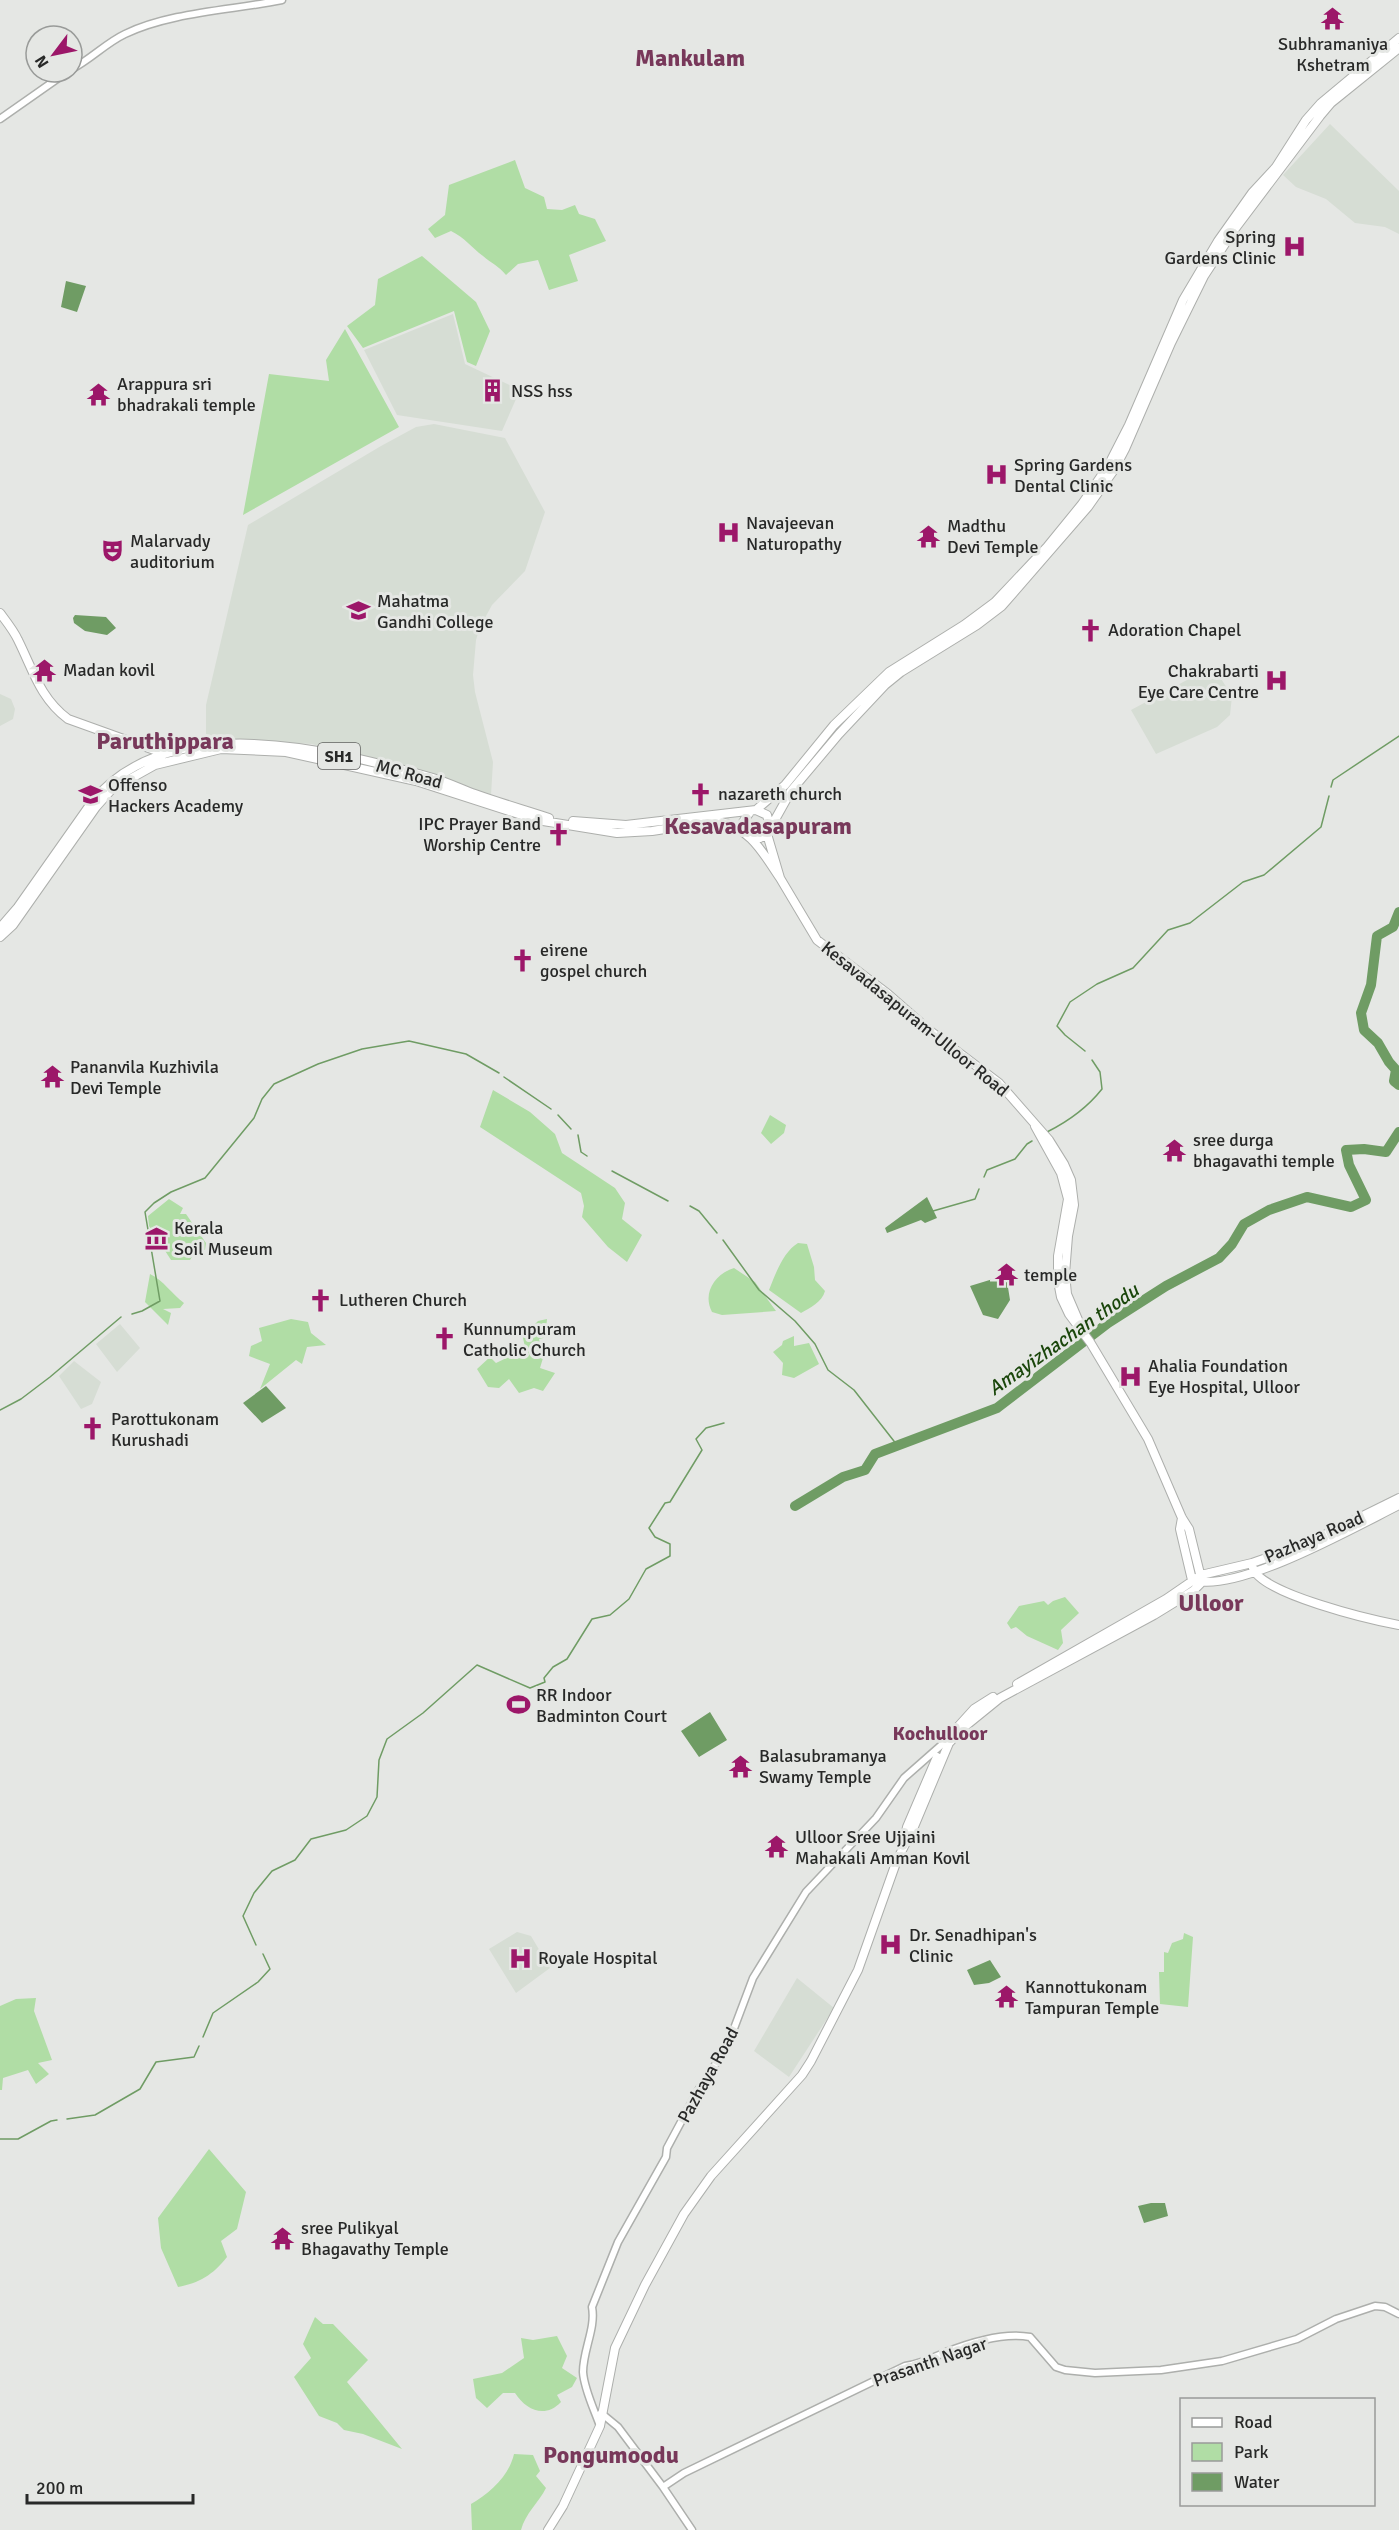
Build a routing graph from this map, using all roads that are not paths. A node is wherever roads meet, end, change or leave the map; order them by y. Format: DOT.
graph roads {
  1 [pos="282,0"];
  2 [pos="1399,38"];
  3 [pos="1399,48"];
  4 [pos="84,61"];
  5 [pos="50,84"];
  6 [pos="0,119"];
  7 [pos="0,613"];
  8 [pos="983,616"];
  9 [pos="213,747"];
  10 [pos="162,759"];
  11 [pos="788,788"];
  12 [pos="753,811"];
  13 [pos="769,831"];
  14 [pos="748,835"];
  15 [pos="780,878"];
  16 [pos="10,922"];
  17 [pos="0,928"];
  18 [pos="0,937"];
  19 [pos="1399,1498"];
  20 [pos="1399,1505"];
  21 [pos="1182,1518"];
  22 [pos="1253,1568"];
  23 [pos="1231,1577"];
  24 [pos="1202,1578"];
  25 [pos="1192,1580"];
  26 [pos="1270,1583"];
  27 [pos="1399,1625"];
  28 [pos="947,1741"];
  29 [pos="1399,2314"];
  30 [pos="602,2413"];
  31 [pos="600,2426"];
  32 [pos="663,2487"];
  33 [pos="548,2530"];
  34 [pos="692,2530"];
  1 -- 4 [label="street"];
  2 -- 8 [label="main road"];
  3 -- 8 [label="main road"];
  5 -- 6 [label="street"];
  7 -- 10 [label="main road"];
  8 -- 11 [label="main road"];
  9 -- 10 [label="main road, MC Road / SH1"];
  9 -- 12 [label="main road, MC Road / SH1"];
  9 -- 14 [label="main road, MC Road / SH1"];
  10 -- 16 [label="main road, MC Road / SH1"];
  11 -- 12 [label="main road"];
  11 -- 13 [label="main road"];
  12 -- 13 [label="main road"];
  12 -- 14 [label="main road"];
  13 -- 14 [label="main road"];
  13 -- 15 [label="main road"];
  14 -- 15 [label="main road"];
  15 -- 21 [label="main road, Kesavadasapuram-Ulloor Road"];
  16 -- 17 [label="main road, MC Road / SH1"];
  16 -- 18 [label="main road, MC Road / SH1"];
  19 -- 22 [label="main road, Pazhaya Road"];
  20 -- 22 [label="main road"];
  21 -- 24 [label="main road"];
  21 -- 25 [label="main road"];
  22 -- 23 [label="main road"];
  22 -- 24 [label="main road, Pazhaya Road"];
  22 -- 26 [label="main road"];
  23 -- 24 [label="main road"];
  23 -- 26 [label="main road"];
  24 -- 25 [label="main road, Pazhaya Road"];
  24 -- 28 [label="main road"];
  25 -- 28 [label="main road, Pazhaya Road"];
  26 -- 27 [label="main road"];
  28 -- 30 [label="main road"];
  28 -- 31 [label="street, Pazhaya Road"];
  29 -- 32 [label="street, Prasanth Nagar"];
  30 -- 31 [label="main road"];
  30 -- 32 [label="street"];
  31 -- 33 [label="main road"];
  32 -- 34 [label="street"];
}
